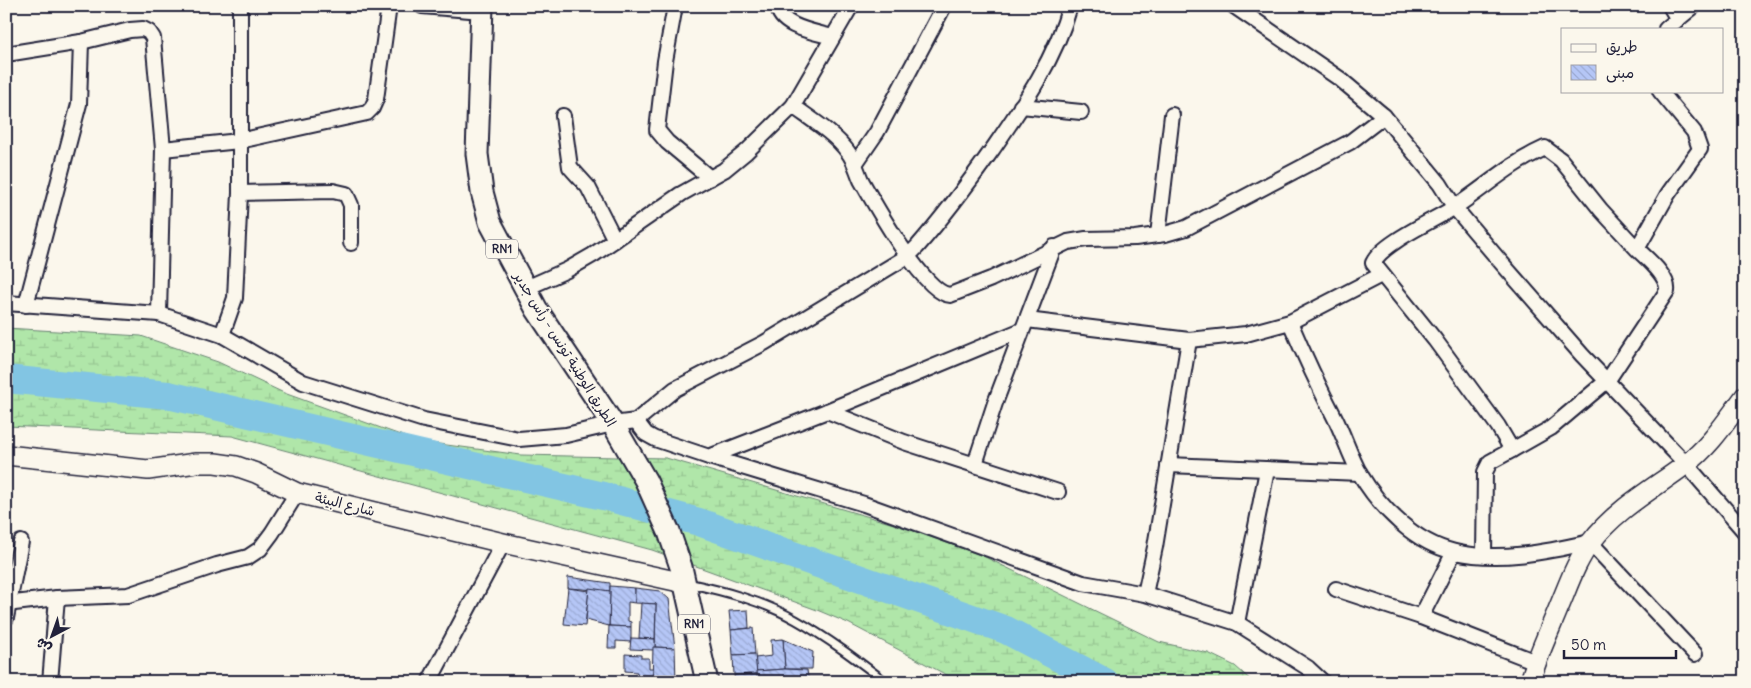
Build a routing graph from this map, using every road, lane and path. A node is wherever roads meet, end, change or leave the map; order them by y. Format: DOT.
graph roads {
  1 [pos="389,6"];
  2 [pos="422,6"];
  3 [pos="675,6"];
  4 [pos="778,6"];
  5 [pos="851,6"];
  6 [pos="944,6"];
  7 [pos="1070,6"];
  8 [pos="1234,6"];
  9 [pos="1694,6"];
  10 [pos="243,7"];
  11 [pos="482,9"];
  12 [pos="1674,12"];
  13 [pos="1666,28"];
  14 [pos="832,37"];
  15 [pos="81,42"];
  16 [pos="6,54"];
  17 [pos="1661,92"];
  18 [pos="793,106"];
  19 [pos="1021,106"];
  20 [pos="1081,112"];
  21 [pos="1172,115"];
  22 [pos="563,116"];
  23 [pos="1384,116"];
  24 [pos="239,141"];
  25 [pos="163,149"];
  26 [pos="855,164"];
  27 [pos="710,178"];
  28 [pos="240,193"];
  29 [pos="1455,208"];
  30 [pos="1158,235"];
  31 [pos="615,240"];
  32 [pos="350,243"];
  33 [pos="1054,247"];
  34 [pos="1637,249"];
  35 [pos="908,256"];
  36 [pos="1381,275"];
  37 [pos="524,289"];
  38 [pos="6,303"];
  39 [pos="26,305"];
  40 [pos="159,314"];
  41 [pos="1290,322"];
  42 [pos="1024,325"];
  43 [pos="222,335"];
  44 [pos="1189,340"];
  45 [pos="1608,380"];
  46 [pos="1745,396"];
  47 [pos="827,412"];
  48 [pos="636,421"];
  49 [pos="613,424"];
  50 [pos="1512,450"];
  51 [pos="6,455"];
  52 [pos="709,457"];
  53 [pos="975,464"];
  54 [pos="1686,464"];
  55 [pos="1168,465"];
  56 [pos="1267,470"];
  57 [pos="1360,473"];
  58 [pos="1058,492"];
  59 [pos="298,493"];
  60 [pos="1745,532"];
  61 [pos="21,542"];
  62 [pos="1590,542"];
  63 [pos="503,543"];
  64 [pos="1454,552"];
  65 [pos="1484,555"];
  66 [pos="682,575"];
  67 [pos="1336,589"];
  68 [pos="1144,594"];
  69 [pos="56,598"];
  70 [pos="8,604"];
  71 [pos="1421,617"];
  72 [pos="6,618"];
  73 [pos="1237,623"];
  74 [pos="1695,654"];
  75 [pos="1536,662"];
  76 [pos="704,677"];
  77 [pos="50,682"];
  78 [pos="429,682"];
  79 [pos="886,682"];
  80 [pos="1324,682"];
  81 [pos="1530,682"];
  1 -- 24 [label="street"];
  2 -- 11 [label="street"];
  3 -- 27 [label="street"];
  4 -- 14 [label="street"];
  5 -- 14 [label="street"];
  6 -- 26 [label="street"];
  7 -- 19 [label="street"];
  8 -- 23 [label="street"];
  9 -- 12 [label="street"];
  10 -- 24 [label="street"];
  11 -- 37 [label="main road, الطريق الوطنية تونس - رأس جدير / RN1"];
  12 -- 13 [label="street"];
  14 -- 18 [label="street"];
  15 -- 16 [label="street"];
  15 -- 25 [label="street"];
  15 -- 39 [label="street"];
  17 -- 34 [label="street"];
  18 -- 26 [label="street"];
  18 -- 27 [label="street"];
  19 -- 20 [label="street"];
  19 -- 35 [label="street"];
  21 -- 30 [label="street"];
  22 -- 31 [label="street"];
  23 -- 29 [label="street"];
  23 -- 30 [label="street"];
  24 -- 25 [label="street"];
  24 -- 28 [label="street"];
  25 -- 40 [label="street"];
  26 -- 35 [label="street"];
  27 -- 31 [label="street"];
  28 -- 32 [label="street"];
  28 -- 43 [label="street"];
  29 -- 34 [label="street"];
  29 -- 36 [label="street"];
  29 -- 45 [label="street"];
  30 -- 33 [label="street"];
  31 -- 37 [label="street"];
  33 -- 35 [label="street"];
  33 -- 42 [label="street"];
  34 -- 45 [label="street"];
  35 -- 48 [label="street"];
  36 -- 41 [label="street"];
  36 -- 50 [label="street"];
  37 -- 49 [label="main road, الطريق الوطنية تونس - رأس جدير / RN1"];
  38 -- 39 [label="street"];
  39 -- 40 [label="street"];
  40 -- 43 [label="street"];
  41 -- 44 [label="street"];
  41 -- 57 [label="street"];
  42 -- 44 [label="street"];
  42 -- 47 [label="street"];
  42 -- 53 [label="street"];
  43 -- 49 [label="street"];
  44 -- 55 [label="street"];
  45 -- 50 [label="street"];
  45 -- 54 [label="street"];
  46 -- 54 [label="street"];
  47 -- 52 [label="street"];
  47 -- 53 [label="street"];
  48 -- 49 [label="street"];
  48 -- 52 [label="street"];
  49 -- 66 [label="main road, الطريق الوطنية تونس - رأس جدير / RN1"];
  50 -- 65 [label="street"];
  51 -- 59 [label="street, شارع البيئة"];
  52 -- 68 [label="street"];
  53 -- 58 [label="street"];
  54 -- 60 [label="street"];
  54 -- 62 [label="street"];
  55 -- 56 [label="street"];
  55 -- 68 [label="street"];
  56 -- 57 [label="street"];
  56 -- 73 [label="street"];
  57 -- 64 [label="street"];
  59 -- 63 [label="street, شارع البيئة"];
  59 -- 69 [label="street"];
  61 -- 70 [label="street"];
  62 -- 65 [label="street"];
  62 -- 74 [label="street"];
  62 -- 75 [label="street"];
  63 -- 66 [label="street, شارع البيئة"];
  63 -- 78 [label="street"];
  64 -- 65 [label="street"];
  64 -- 71 [label="street"];
  66 -- 76 [label="main road, الطريق الوطنية تونس - رأس جدير / RN1"];
  66 -- 79 [label="lane"];
  67 -- 71 [label="street"];
  68 -- 73 [label="street"];
  69 -- 70 [label="street"];
  69 -- 77 [label="street"];
  70 -- 72 [label="street"];
  71 -- 75 [label="street"];
  73 -- 80 [label="street"];
  75 -- 81 [label="street"];
}
